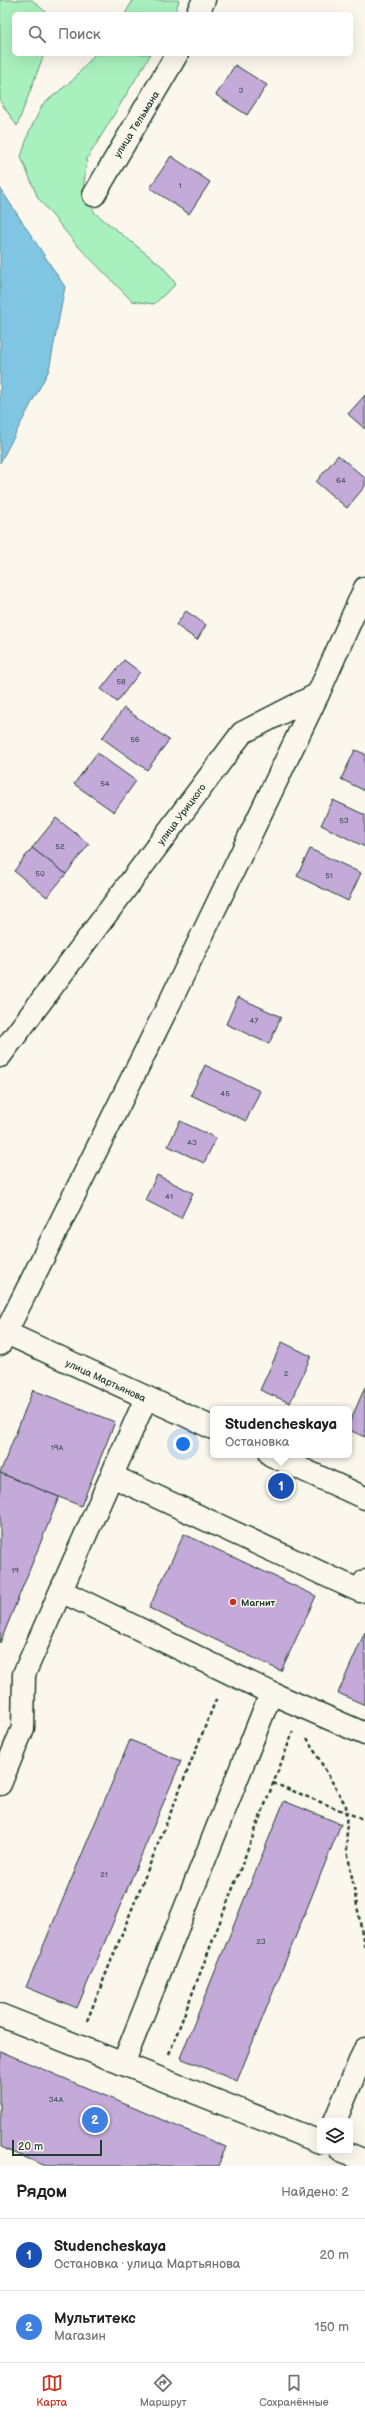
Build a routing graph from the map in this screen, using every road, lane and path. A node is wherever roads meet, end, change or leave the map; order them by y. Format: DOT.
graph roads {
  1 [pos="204,0"];
  2 [pos="198,12"];
  3 [pos="176,56"];
  4 [pos="94,194"];
  5 [pos="365,588"];
  6 [pos="318,694"];
  7 [pos="0,1056"];
  8 [pos="2,1336"];
  9 [pos="146,1398"];
  10 [pos="210,1427"];
  11 [pos="278,1458"];
  12 [pos="112,1476"];
  13 [pos="365,1498"];
  14 [pos="365,1581"];
  15 [pos="61,1591"];
  16 [pos="227,1672"];
  17 [pos="278,1696"];
  18 [pos="305,1734"];
  19 [pos="365,1734"];
  20 [pos="273,1783"];
  21 [pos="0,1784"];
  22 [pos="346,1813"];
  23 [pos="365,1820"];
  24 [pos="365,1950"];
  25 [pos="0,2015"];
  26 [pos="77,2046"];
  27 [pos="365,2049"];
  28 [pos="122,2064"];
  29 [pos="160,2079"];
  30 [pos="335,2118"];
  31 [pos="317,2141"];
  32 [pos="338,2154"];
  33 [pos="347,2154"];
  34 [pos="365,2161"];
  35 [pos="332,2166"];
  1 -- 2 [label="street"];
  3 -- 4 [label="street, улица Тельмана"];
  5 -- 6 [label="street"];
  6 -- 7 [label="street, улица Урицкого"];
  6 -- 8 [label="street"];
  8 -- 9 [label="street, улица Мартьянова"];
  9 -- 10 [label="street, улица Мартьянова"];
  9 -- 12 [label="street"];
  11 -- 13 [label="street"];
  12 -- 14 [label="street"];
  12 -- 15 [label="street"];
  15 -- 16 [label="street"];
  15 -- 21 [label="street"];
  16 -- 17 [label="street"];
  16 -- 26 [label="path"];
  17 -- 19 [label="street"];
  17 -- 20 [label="path"];
  17 -- 28 [label="street"];
  18 -- 22 [label="path"];
  20 -- 22 [label="path"];
  20 -- 29 [label="path"];
  22 -- 23 [label="path"];
  22 -- 24 [label="path"];
  25 -- 26 [label="street"];
  26 -- 28 [label="street"];
  27 -- 30 [label="street"];
  28 -- 29 [label="street"];
  29 -- 31 [label="street"];
  32 -- 35 [label="street"];
  33 -- 34 [label="street"];
}
